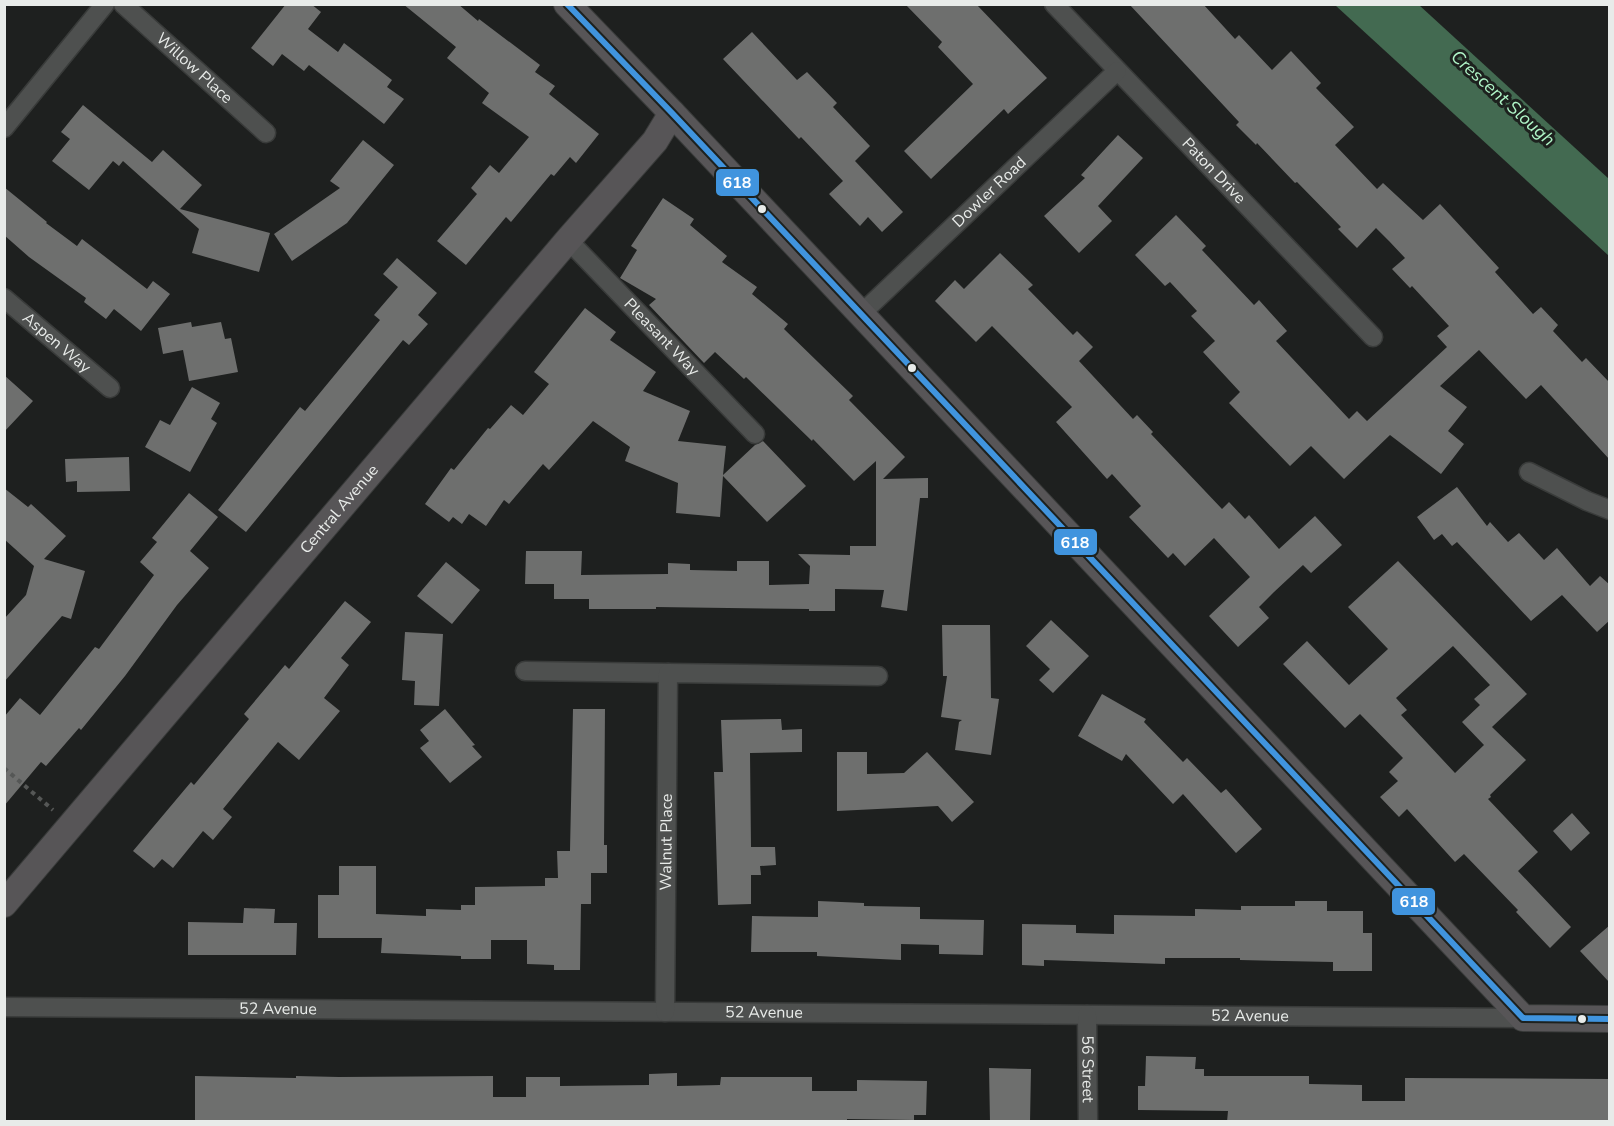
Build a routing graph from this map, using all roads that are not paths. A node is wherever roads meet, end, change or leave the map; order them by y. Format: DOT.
graph roads {
  1 [pos="105,4"];
  2 [pos="123,4"];
  3 [pos="567,4"];
  4 [pos="1054,4"];
  5 [pos="1117,71"];
  6 [pos="672,113"];
  7 [pos="4,128"];
  8 [pos="266,133"];
  9 [pos="568,240"];
  10 [pos="4,298"];
  11 [pos="861,314"];
  12 [pos="1373,337"];
  13 [pos="110,388"];
  14 [pos="755,434"];
  15 [pos="1529,472"];
  16 [pos="1610,510"];
  17 [pos="525,671"];
  18 [pos="668,673"];
  19 [pos="878,676"];
  20 [pos="4,904"];
  21 [pos="4,1007"];
  22 [pos="665,1012"];
  23 [pos="1087,1015"];
  24 [pos="1523,1018"];
  25 [pos="1610,1019"];
  26 [pos="1088,1122"];
  1 -- 7 [label="street"];
  2 -- 8 [label="street, Willow Place"];
  3 -- 6 [label="street"];
  4 -- 5 [label="street, Paton Drive"];
  5 -- 11 [label="street, Dowler Road"];
  5 -- 12 [label="street, Paton Drive"];
  6 -- 9 [label="street, Central Avenue"];
  6 -- 11 [label="street"];
  9 -- 14 [label="street, Pleasant Way"];
  9 -- 20 [label="street, Central Avenue"];
  10 -- 13 [label="street, Aspen Way"];
  11 -- 24 [label="street"];
  15 -- 16 [label="street"];
  17 -- 18 [label="street"];
  18 -- 19 [label="street"];
  18 -- 22 [label="street, Walnut Place"];
  21 -- 22 [label="street, 52 Avenue"];
  22 -- 23 [label="street, 52 Avenue"];
  23 -- 24 [label="street, 52 Avenue"];
  23 -- 26 [label="street, 56 Street"];
  24 -- 25 [label="street"];
}
